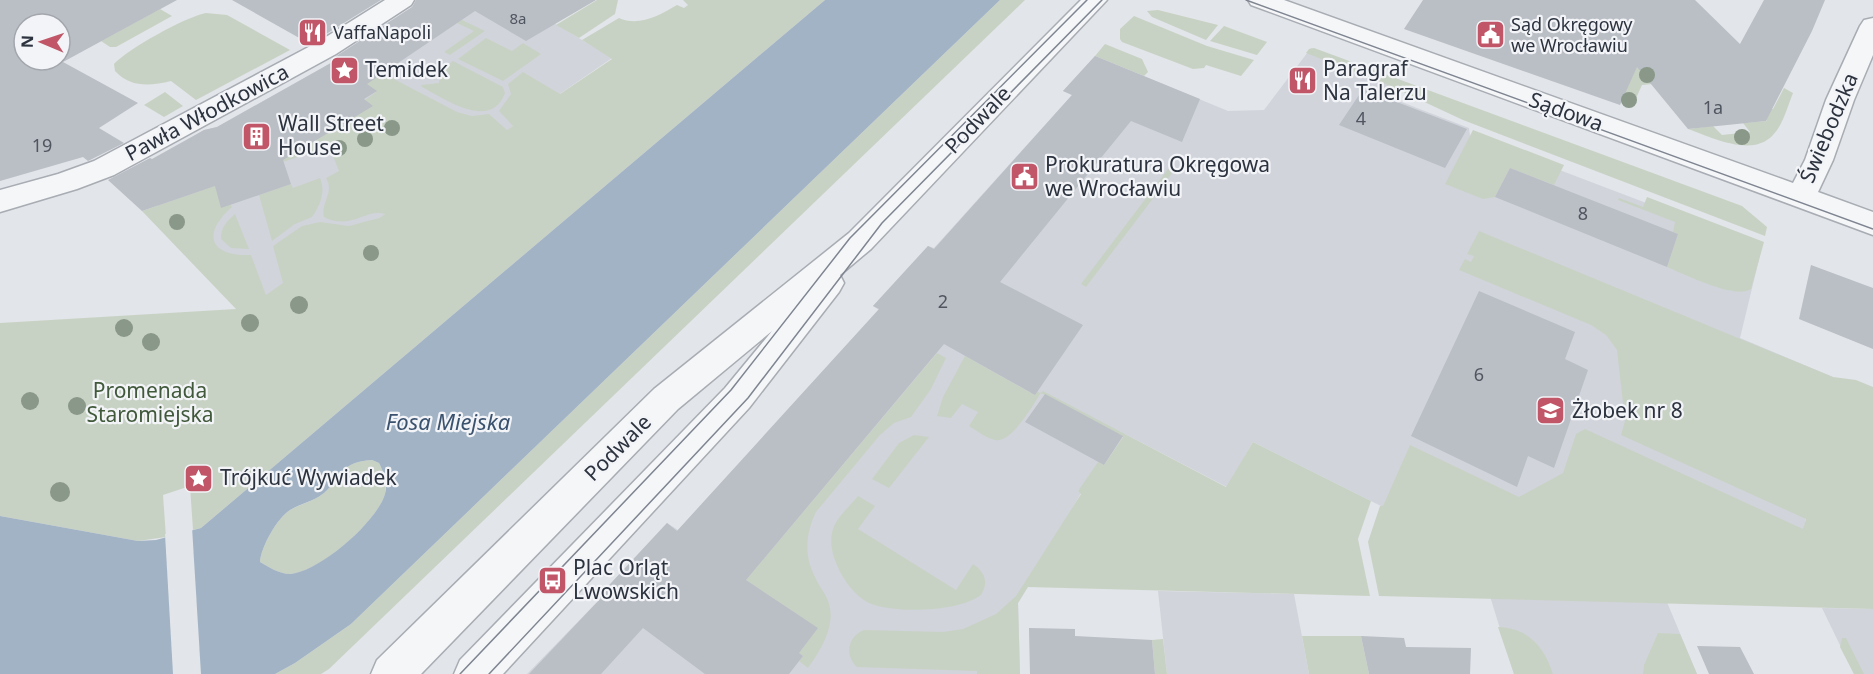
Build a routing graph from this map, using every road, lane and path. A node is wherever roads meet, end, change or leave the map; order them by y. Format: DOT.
graph roads {
  1 [pos="402,0"];
  2 [pos="1095,0"];
  3 [pos="1260,0"];
  4 [pos="1873,26"];
  5 [pos="1800,198"];
  6 [pos="0,201"];
  7 [pos="1873,224"];
  8 [pos="860,241"];
  9 [pos="392,674"];
  10 [pos="475,674"];
  1 -- 6 [label="street, Pawła Włodkowica"];
  2 -- 8 [label="street, Podwale"];
  3 -- 5 [label="street, Sądowa"];
  4 -- 5 [label="street, Świebodzka"];
  5 -- 7 [label="street, Sądowa"];
  8 -- 9 [label="street, Podwale"];
  8 -- 10 [label="street, Podwale"];
}
